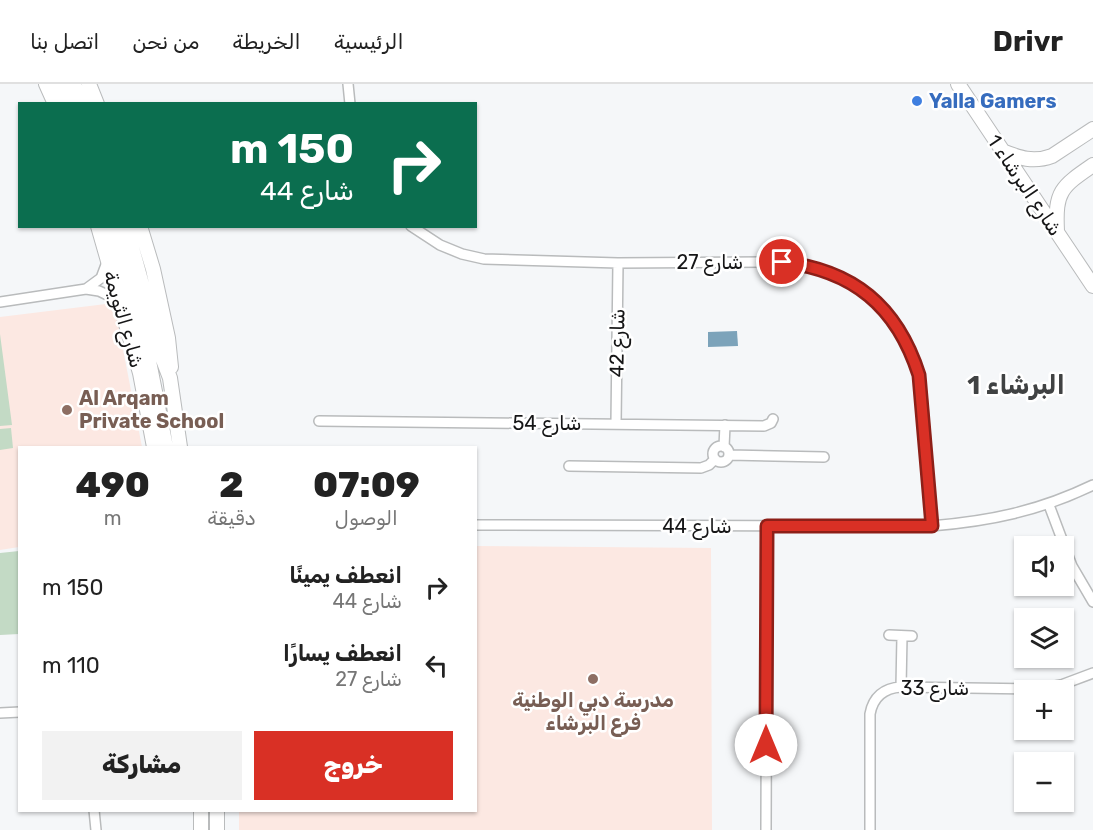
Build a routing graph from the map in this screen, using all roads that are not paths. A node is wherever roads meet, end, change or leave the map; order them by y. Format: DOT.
graph roads {
  1 [pos="46,84"];
  2 [pos="60,84"];
  3 [pos="74,84"];
  4 [pos="348,84"];
  5 [pos="958,84"];
  6 [pos="92,94"];
  7 [pos="54,102"];
  8 [pos="66,102"];
  9 [pos="350,102"];
  10 [pos="1093,129"];
  11 [pos="1002,151"];
  12 [pos="1093,165"];
  13 [pos="99,228"];
  14 [pos="113,228"];
  15 [pos="126,228"];
  16 [pos="141,228"];
  17 [pos="414,228"];
  18 [pos="1057,231"];
  19 [pos="107,260"];
  20 [pos="618,263"];
  21 [pos="135,280"];
  22 [pos="1093,286"];
  23 [pos="86,290"];
  24 [pos="118,300"];
  25 [pos="0,302"];
  26 [pos="170,378"];
  27 [pos="773,419"];
  28 [pos="319,421"];
  29 [pos="616,423"];
  30 [pos="722,425"];
  31 [pos="154,446"];
  32 [pos="166,446"];
  33 [pos="180,446"];
  34 [pos="723,449"];
  35 [pos="824,457"];
  36 [pos="569,466"];
  37 [pos="1093,485"];
  38 [pos="1049,505"];
  39 [pos="477,525"];
  40 [pos="767,526"];
  41 [pos="932,526"];
  42 [pos="1093,603"];
  43 [pos="889,635"];
  44 [pos="1093,673"];
  45 [pos="900,687"];
  46 [pos="18,712"];
  47 [pos="0,713"];
  48 [pos="94,812"];
  49 [pos="201,812"];
  50 [pos="217,812"];
  51 [pos="96,830"];
  52 [pos="201,830"];
  53 [pos="217,830"];
  54 [pos="766,830"];
  55 [pos="870,830"];
  1 -- 7 [label="street"];
  2 -- 8 [label="street"];
  3 -- 6 [label="street"];
  4 -- 9 [label="street"];
  5 -- 11 [label="street, شارع البرشاء 1"];
  10 -- 11 [label="street"];
  11 -- 18 [label="street, شارع البرشاء 1"];
  12 -- 18 [label="street"];
  13 -- 19 [label="street, شارع الثويمة"];
  14 -- 21 [label="street"];
  15 -- 21 [label="street"];
  16 -- 26 [label="street, شارع الثويمة"];
  17 -- 20 [label="street, شارع 27"];
  18 -- 22 [label="street, شارع البرشاء 1"];
  19 -- 23 [label="street"];
  19 -- 24 [label="street, شارع الثويمة"];
  20 -- 29 [label="street, شارع 42"];
  20 -- 41 [label="street, شارع 27"];
  21 -- 26 [label="street, شارع الثويمة"];
  21 -- 32 [label="street, شارع الثويمة"];
  23 -- 24 [label="street"];
  23 -- 25 [label="street"];
  24 -- 31 [label="street, شارع الثويمة"];
  26 -- 33 [label="street, شارع الثويمة"];
  27 -- 30 [label="street, شارع 54"];
  28 -- 29 [label="street, شارع 54"];
  29 -- 30 [label="street, شارع 54"];
  30 -- 34 [label="street"];
  34 -- 35 [label="street"];
  34 -- 36 [label="street"];
  37 -- 38 [label="street, شارع 44"];
  38 -- 41 [label="street, شارع 44"];
  38 -- 42 [label="street"];
  39 -- 40 [label="street, شارع 44"];
  40 -- 41 [label="street, شارع 44"];
  40 -- 54 [label="street"];
  43 -- 45 [label="street"];
  44 -- 45 [label="street, شارع 33"];
  45 -- 55 [label="street, شارع 33"];
  46 -- 47 [label="street"];
  48 -- 51 [label="street"];
  49 -- 52 [label="street"];
  50 -- 53 [label="street"];
}
